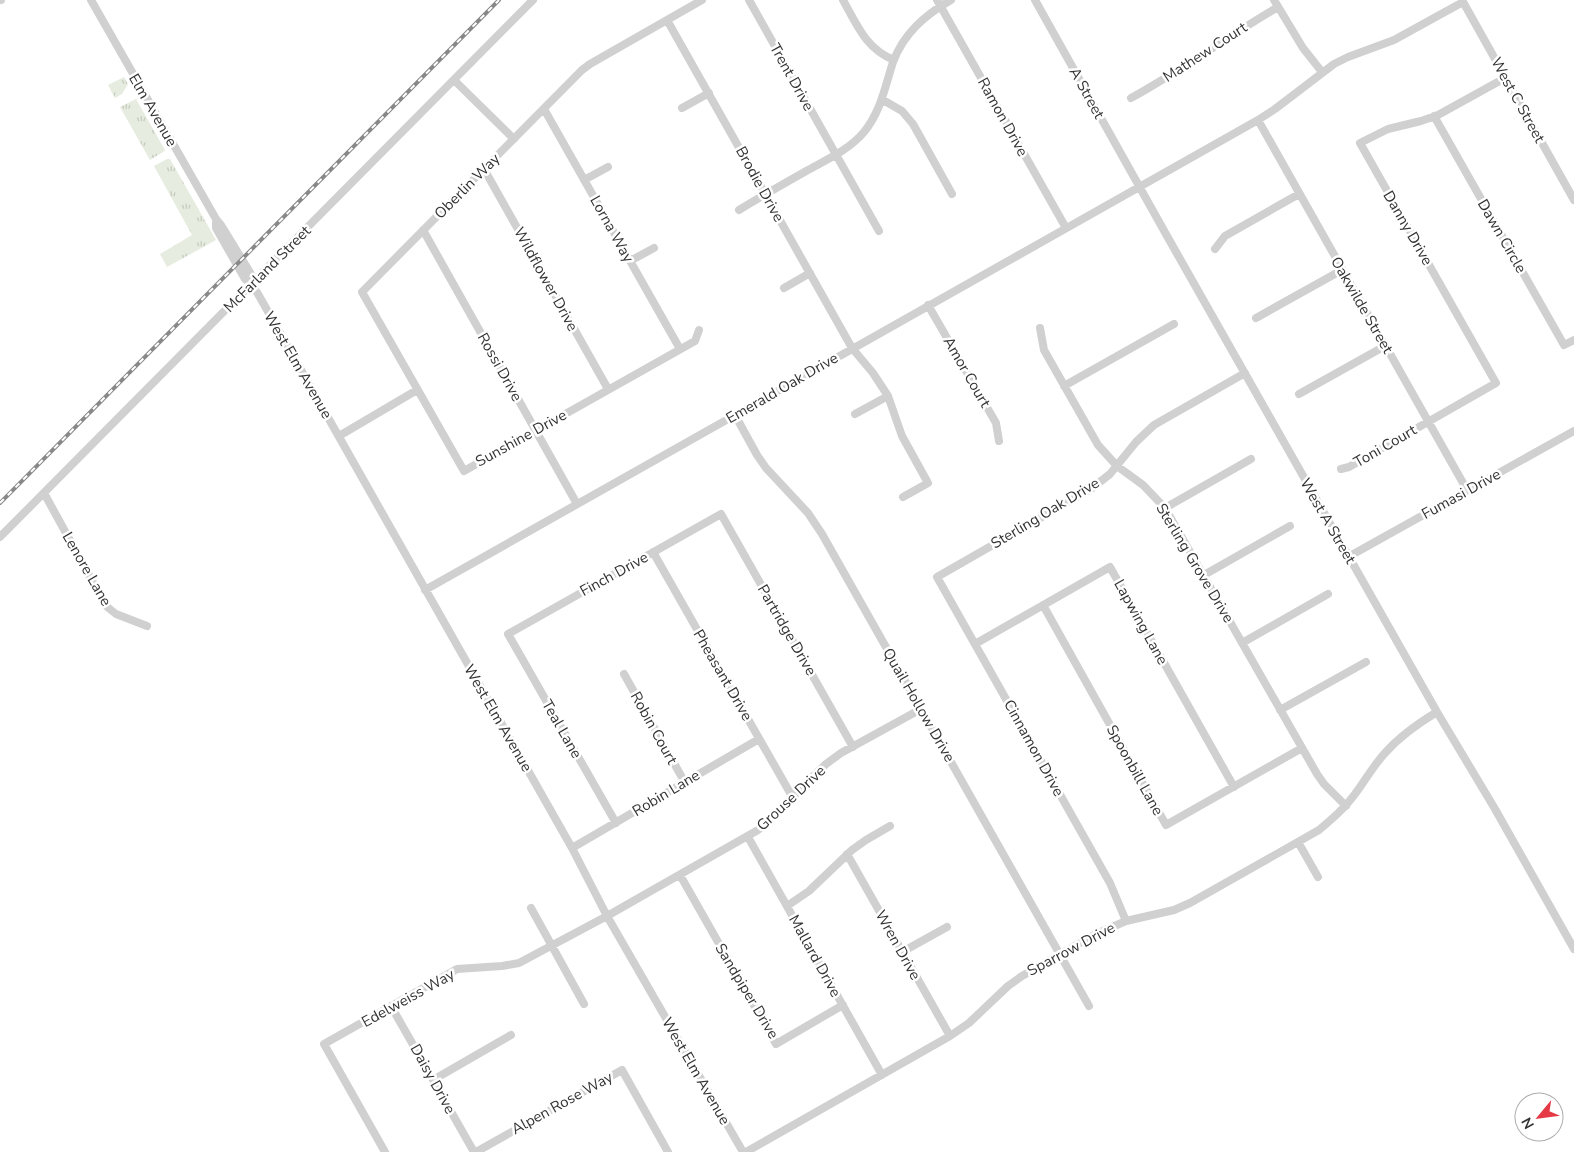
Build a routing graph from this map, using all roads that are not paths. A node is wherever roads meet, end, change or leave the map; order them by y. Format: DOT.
graph roads {
  1 [pos="91,0"];
  2 [pos="533,0"];
  3 [pos="702,0"];
  4 [pos="749,0"];
  5 [pos="843,0"];
  6 [pos="952,0"];
  7 [pos="1035,0"];
  8 [pos="1462,1"];
  9 [pos="939,3"];
  10 [pos="1276,4"];
  11 [pos="667,20"];
  12 [pos="894,60"];
  13 [pos="1322,72"];
  14 [pos="1505,78"];
  15 [pos="454,80"];
  16 [pos="709,93"];
  17 [pos="1131,98"];
  18 [pos="882,100"];
  19 [pos="544,108"];
  20 [pos="682,108"];
  21 [pos="1434,116"];
  22 [pos="1258,120"];
  23 [pos="514,139"];
  24 [pos="836,154"];
  25 [pos="608,167"];
  26 [pos="484,169"];
  27 [pos="584,180"];
  28 [pos="1140,186"];
  29 [pos="766,194"];
  30 [pos="952,194"];
  31 [pos="1299,194"];
  32 [pos="1574,200"];
  33 [pos="739,210"];
  34 [pos="1066,228"];
  35 [pos="423,230"];
  36 [pos="879,231"];
  37 [pos="654,248"];
  38 [pos="1215,249"];
  39 [pos="630,261"];
  40 [pos="239,262"];
  41 [pos="1342,270"];
  42 [pos="810,273"];
  43 [pos="252,284"];
  44 [pos="784,288"];
  45 [pos="362,292"];
  46 [pos="928,305"];
  47 [pos="1256,318"];
  48 [pos="1174,324"];
  49 [pos="1040,328"];
  50 [pos="699,330"];
  51 [pos="1574,340"];
  52 [pos="1386,346"];
  53 [pos="852,348"];
  54 [pos="680,349"];
  55 [pos="1244,373"];
  56 [pos="1064,386"];
  57 [pos="608,389"];
  58 [pos="417,390"];
  59 [pos="1299,394"];
  60 [pos="888,396"];
  61 [pos="855,414"];
  62 [pos="734,415"];
  63 [pos="1428,421"];
  64 [pos="536,430"];
  65 [pos="1574,431"];
  66 [pos="339,436"];
  67 [pos="999,441"];
  68 [pos="1251,459"];
  69 [pos="1117,466"];
  70 [pos="1341,469"];
  71 [pos="1467,490"];
  72 [pos="44,492"];
  73 [pos="903,497"];
  74 [pos="577,504"];
  75 [pos="1165,508"];
  76 [pos="721,514"];
  77 [pos="1290,526"];
  78 [pos="0,537"];
  79 [pos="653,552"];
  80 [pos="1348,556"];
  81 [pos="1204,575"];
  82 [pos="936,577"];
  83 [pos="425,590"];
  84 [pos="1328,594"];
  85 [pos="1043,605"];
  86 [pos="147,626"];
  87 [pos="508,634"];
  88 [pos="1242,643"];
  89 [pos="975,644"];
  90 [pos="1366,662"];
  91 [pos="624,674"];
  92 [pos="922,709"];
  93 [pos="1280,710"];
  94 [pos="1437,712"];
  95 [pos="759,739"];
  96 [pos="853,747"];
  97 [pos="1302,748"];
  98 [pos="684,781"];
  99 [pos="1234,787"];
  100 [pos="793,798"];
  101 [pos="1346,806"];
  102 [pos="616,823"];
  103 [pos="890,826"];
  104 [pos="748,836"];
  105 [pos="1298,842"];
  106 [pos="572,848"];
  107 [pos="847,854"];
  108 [pos="680,875"];
  109 [pos="1318,877"];
  110 [pos="787,906"];
  111 [pos="531,908"];
  112 [pos="607,916"];
  113 [pos="1126,922"];
  114 [pos="947,927"];
  115 [pos="551,946"];
  116 [pos="1574,949"];
  117 [pos="902,952"];
  118 [pos="1060,954"];
  119 [pos="584,1004"];
  120 [pos="843,1005"];
  121 [pos="391,1006"];
  122 [pos="1090,1006"];
  123 [pos="511,1035"];
  124 [pos="950,1036"];
  125 [pos="882,1075"];
  126 [pos="433,1080"];
  127 [pos="385,1152"];
  128 [pos="475,1152"];
  129 [pos="668,1152"];
  130 [pos="744,1152"];
  1 -- 40 [label="street, Elm Avenue"];
  2 -- 15 [label="street, McFarland Street"];
  3 -- 11 [label="street"];
  4 -- 24 [label="street, Trent Drive"];
  5 -- 12 [label="street"];
  6 -- 9 [label="street"];
  7 -- 28 [label="street, A Street"];
  8 -- 13 [label="street, Emerald Oak Drive"];
  8 -- 14 [label="street, West C Street"];
  9 -- 12 [label="street"];
  9 -- 34 [label="street, Ramon Drive"];
  10 -- 13 [label="street"];
  10 -- 17 [label="street, Mathew Court"];
  11 -- 16 [label="street, Brodie Drive"];
  11 -- 19 [label="street, Oberlin Way"];
  12 -- 18 [label="street"];
  13 -- 22 [label="street, Emerald Oak Drive"];
  14 -- 21 [label="street, Danny Drive"];
  14 -- 32 [label="street, West C Street"];
  15 -- 23 [label="street"];
  15 -- 43 [label="street, McFarland Street"];
  16 -- 20 [label="street"];
  16 -- 29 [label="street, Brodie Drive"];
  18 -- 24 [label="street"];
  18 -- 30 [label="street"];
  19 -- 23 [label="street, Oberlin Way"];
  19 -- 27 [label="street, Lorna Way"];
  21 -- 51 [label="street, Dawn Circle"];
  21 -- 63 [label="street, Danny Drive"];
  22 -- 28 [label="street, Emerald Oak Drive"];
  22 -- 31 [label="street, Oakwilde Street"];
  23 -- 26 [label="street, Oberlin Way"];
  24 -- 29 [label="street"];
  24 -- 36 [label="street, Trent Drive"];
  25 -- 27 [label="street"];
  26 -- 35 [label="street, Oberlin Way"];
  26 -- 57 [label="street, Wildflower Drive"];
  27 -- 39 [label="street, Lorna Way"];
  28 -- 34 [label="street, Emerald Oak Drive"];
  28 -- 55 [label="street, West A Street"];
  29 -- 33 [label="street"];
  29 -- 42 [label="street, Brodie Drive"];
  31 -- 38 [label="street"];
  31 -- 41 [label="street, Oakwilde Street"];
  34 -- 46 [label="street, Emerald Oak Drive"];
  35 -- 45 [label="street, Oberlin Way"];
  35 -- 64 [label="street, Rossi Drive"];
  37 -- 39 [label="street"];
  39 -- 54 [label="street, Lorna Way"];
  40 -- 43 [label="street, West Elm Avenue"];
  41 -- 47 [label="street"];
  41 -- 52 [label="street, Oakwilde Street"];
  42 -- 44 [label="street"];
  42 -- 53 [label="street, Brodie Drive"];
  43 -- 66 [label="street, West Elm Avenue"];
  43 -- 72 [label="street, McFarland Street"];
  45 -- 58 [label="street, Sunshine Drive"];
  46 -- 53 [label="street, Emerald Oak Drive"];
  46 -- 67 [label="street, Amor Court"];
  48 -- 56 [label="street"];
  49 -- 56 [label="street, Sterling Grove Drive"];
  50 -- 54 [label="street, Sunshine Drive"];
  52 -- 59 [label="street"];
  52 -- 63 [label="street, Oakwilde Street"];
  53 -- 60 [label="street, Brodie Drive"];
  53 -- 62 [label="street, Emerald Oak Drive"];
  54 -- 57 [label="street, Sunshine Drive"];
  55 -- 69 [label="street, Sterling Oak Drive"];
  55 -- 80 [label="street, West A Street"];
  56 -- 69 [label="street, Sterling Grove Drive"];
  57 -- 64 [label="street, Sunshine Drive"];
  58 -- 64 [label="street, Sunshine Drive"];
  58 -- 66 [label="street"];
  60 -- 61 [label="street"];
  60 -- 73 [label="street, Brodie Drive"];
  62 -- 74 [label="street, Emerald Oak Drive"];
  62 -- 92 [label="street, Quail Hollow Drive"];
  63 -- 70 [label="street, Toni Court"];
  63 -- 71 [label="street, Oakwilde Street"];
  64 -- 74 [label="street, Rossi Drive"];
  65 -- 71 [label="street, Fumasi Drive"];
  66 -- 83 [label="street, West Elm Avenue"];
  68 -- 75 [label="street"];
  69 -- 75 [label="street, Sterling Grove Drive"];
  69 -- 82 [label="street, Sterling Oak Drive"];
  71 -- 80 [label="street, Fumasi Drive"];
  72 -- 78 [label="street, McFarland Street"];
  72 -- 86 [label="street, Lenore Lane"];
  74 -- 83 [label="street, Emerald Oak Drive"];
  75 -- 81 [label="street, Sterling Grove Drive"];
  76 -- 79 [label="street, Finch Drive"];
  76 -- 96 [label="street, Partridge Drive"];
  77 -- 81 [label="street"];
  79 -- 87 [label="street, Finch Drive"];
  79 -- 95 [label="street, Pheasant Drive"];
  80 -- 94 [label="street, West A Street"];
  81 -- 88 [label="street, Sterling Grove Drive"];
  82 -- 89 [label="street, Cinnamon Drive"];
  83 -- 106 [label="street, West Elm Avenue"];
  84 -- 88 [label="street"];
  85 -- 89 [label="street, Lapwing Lane"];
  85 -- 99 [label="street, Lapwing Lane"];
  85 -- 99 [label="street, Spoonbill Lane"];
  87 -- 102 [label="street, Teal Lane"];
  88 -- 93 [label="street, Sterling Grove Drive"];
  89 -- 113 [label="street, Cinnamon Drive"];
  90 -- 93 [label="street"];
  91 -- 98 [label="street, Robin Court"];
  92 -- 96 [label="street, Grouse Drive"];
  92 -- 118 [label="street, Quail Hollow Drive"];
  93 -- 97 [label="street, Sterling Grove Drive"];
  94 -- 101 [label="street, Sparrow Drive"];
  94 -- 116 [label="street, West A Street"];
  95 -- 98 [label="street, Robin Lane"];
  95 -- 100 [label="street, Pheasant Drive"];
  96 -- 100 [label="street, Grouse Drive"];
  97 -- 99 [label="street, Spoonbill Lane"];
  97 -- 101 [label="street, Sterling Grove Drive"];
  98 -- 102 [label="street, Robin Lane"];
  100 -- 104 [label="street, Grouse Drive"];
  101 -- 105 [label="street, Sparrow Drive"];
  102 -- 106 [label="street, Robin Lane"];
  103 -- 107 [label="street"];
  104 -- 108 [label="street, Grouse Drive"];
  104 -- 110 [label="street, Mallard Drive"];
  105 -- 109 [label="street"];
  105 -- 113 [label="street, Sparrow Drive"];
  106 -- 112 [label="street, West Elm Avenue"];
  107 -- 110 [label="street"];
  107 -- 117 [label="street, Wren Drive"];
  108 -- 112 [label="street, Grouse Drive"];
  108 -- 120 [label="street, Sandpiper Drive"];
  110 -- 120 [label="street, Mallard Drive"];
  111 -- 115 [label="street"];
  112 -- 115 [label="street, Edelweiss Way"];
  112 -- 130 [label="street, West Elm Avenue"];
  113 -- 118 [label="street, Sparrow Drive"];
  114 -- 117 [label="street"];
  115 -- 119 [label="street"];
  115 -- 121 [label="street, Edelweiss Way"];
  117 -- 124 [label="street, Wren Drive"];
  118 -- 122 [label="street, Quail Hollow Drive"];
  118 -- 124 [label="street, Sparrow Drive"];
  120 -- 125 [label="street, Mallard Drive"];
  121 -- 126 [label="street, Daisy Drive"];
  121 -- 127 [label="street, Edelweiss Way"];
  123 -- 126 [label="street"];
  124 -- 125 [label="street, Sparrow Drive"];
  125 -- 130 [label="street, Sparrow Drive"];
  126 -- 128 [label="street, Daisy Drive"];
  128 -- 129 [label="street, Alpen Rose Way"];
}
